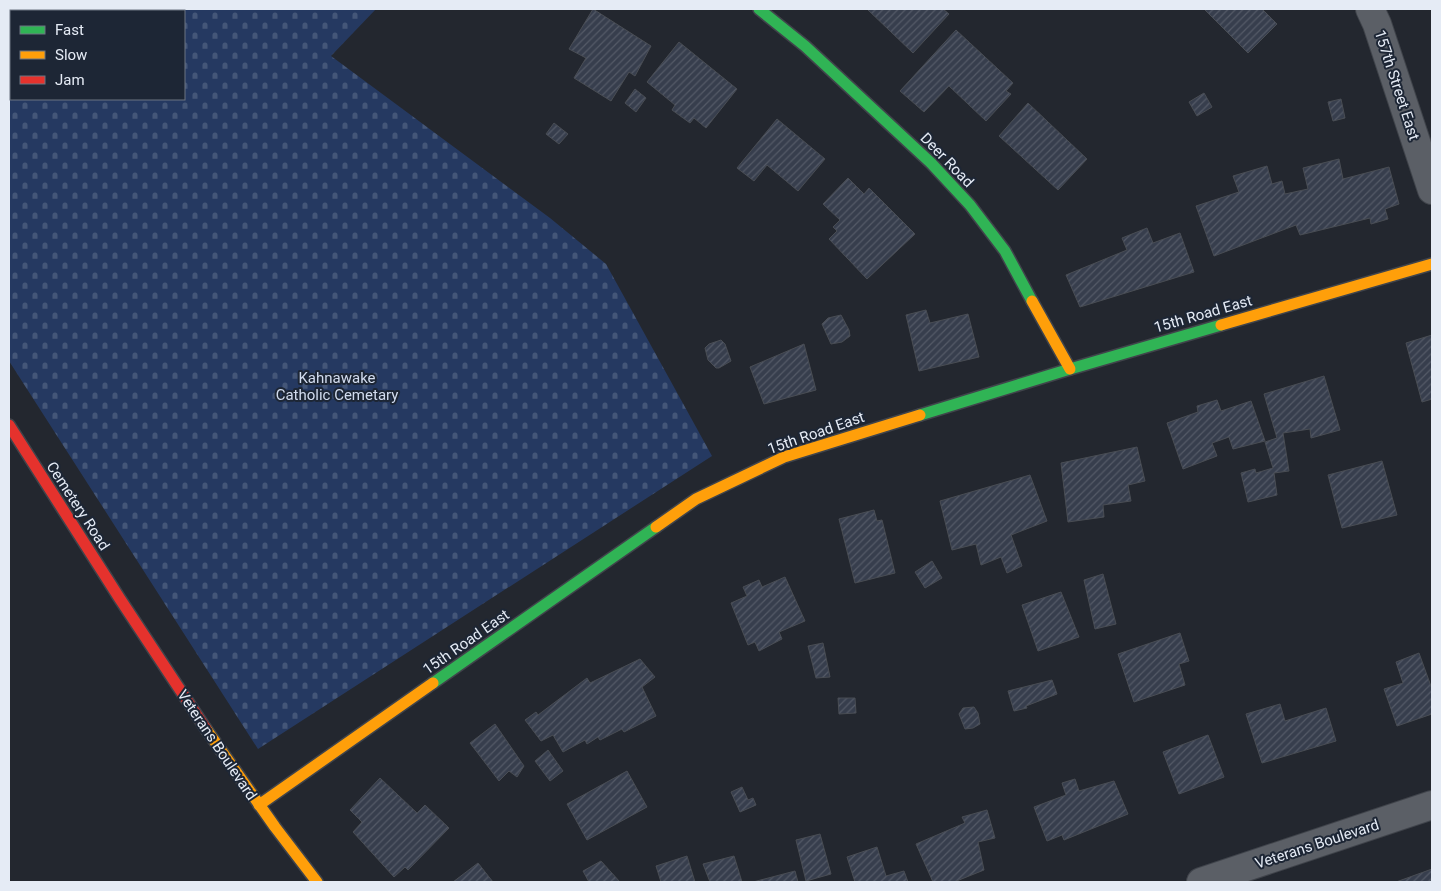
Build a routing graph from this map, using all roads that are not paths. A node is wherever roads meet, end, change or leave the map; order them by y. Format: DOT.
graph roads {
  1 [pos="759,9"];
  2 [pos="1370,9"];
  3 [pos="1432,190"];
  4 [pos="1432,264"];
  5 [pos="1070,369"];
  6 [pos="9,424"];
  7 [pos="123,604"];
  8 [pos="258,805"];
  9 [pos="1432,805"];
  10 [pos="317,882"];
  11 [pos="1201,882"];
  1 -- 5 [label="street, Deer Road"];
  2 -- 3 [label="street, 157th Street East"];
  4 -- 5 [label="street, 15th Road East"];
  5 -- 8 [label="street, 15th Road East"];
  6 -- 7 [label="street, Cemetery Road"];
  7 -- 8 [label="street, Veterans Boulevard"];
  8 -- 10 [label="street, Veterans Boulevard"];
  9 -- 11 [label="street, Veterans Boulevard"];
}
